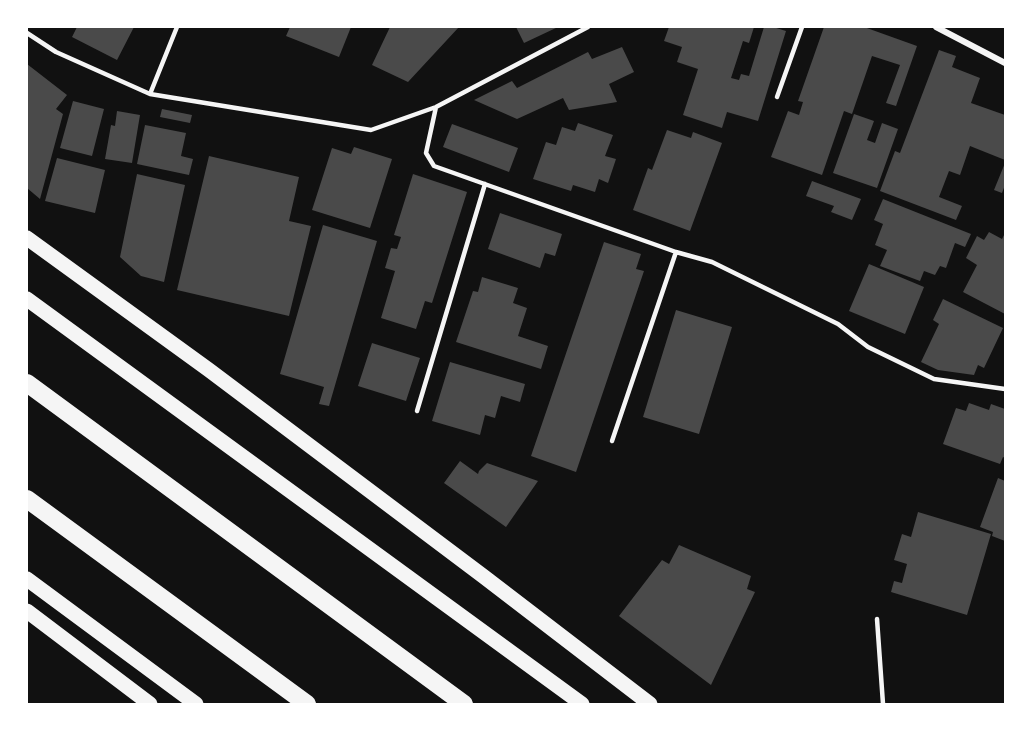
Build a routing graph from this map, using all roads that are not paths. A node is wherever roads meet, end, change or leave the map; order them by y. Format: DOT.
graph roads {
  1 [pos="177,27"];
  2 [pos="588,27"];
  3 [pos="802,27"];
  4 [pos="936,27"];
  5 [pos="27,33"];
  6 [pos="1005,63"];
  7 [pos="150,94"];
  8 [pos="777,97"];
  9 [pos="436,107"];
  10 [pos="485,184"];
  11 [pos="27,238"];
  12 [pos="676,252"];
  13 [pos="30,301"];
  14 [pos="27,383"];
  15 [pos="1005,389"];
  16 [pos="417,411"];
  17 [pos="612,441"];
  18 [pos="27,499"];
  19 [pos="27,579"];
  20 [pos="27,610"];
  21 [pos="877,619"];
  22 [pos="150,704"];
  23 [pos="196,704"];
  24 [pos="307,704"];
  25 [pos="464,704"];
  26 [pos="582,704"];
  27 [pos="650,704"];
  28 [pos="883,704"];
  1 -- 7 [label="lane"];
  2 -- 9 [label="lane"];
  3 -- 8 [label="lane"];
  4 -- 6 [label="street"];
  5 -- 7 [label="lane"];
  7 -- 9 [label="lane"];
  9 -- 10 [label="lane"];
  10 -- 12 [label="lane"];
  10 -- 16 [label="lane"];
  11 -- 27 [label="main road"];
  12 -- 15 [label="lane"];
  12 -- 17 [label="lane"];
  13 -- 26 [label="main road"];
  14 -- 25 [label="highway"];
  18 -- 24 [label="highway"];
  19 -- 23 [label="main road"];
  20 -- 22 [label="main road"];
  21 -- 28 [label="lane"];
}
